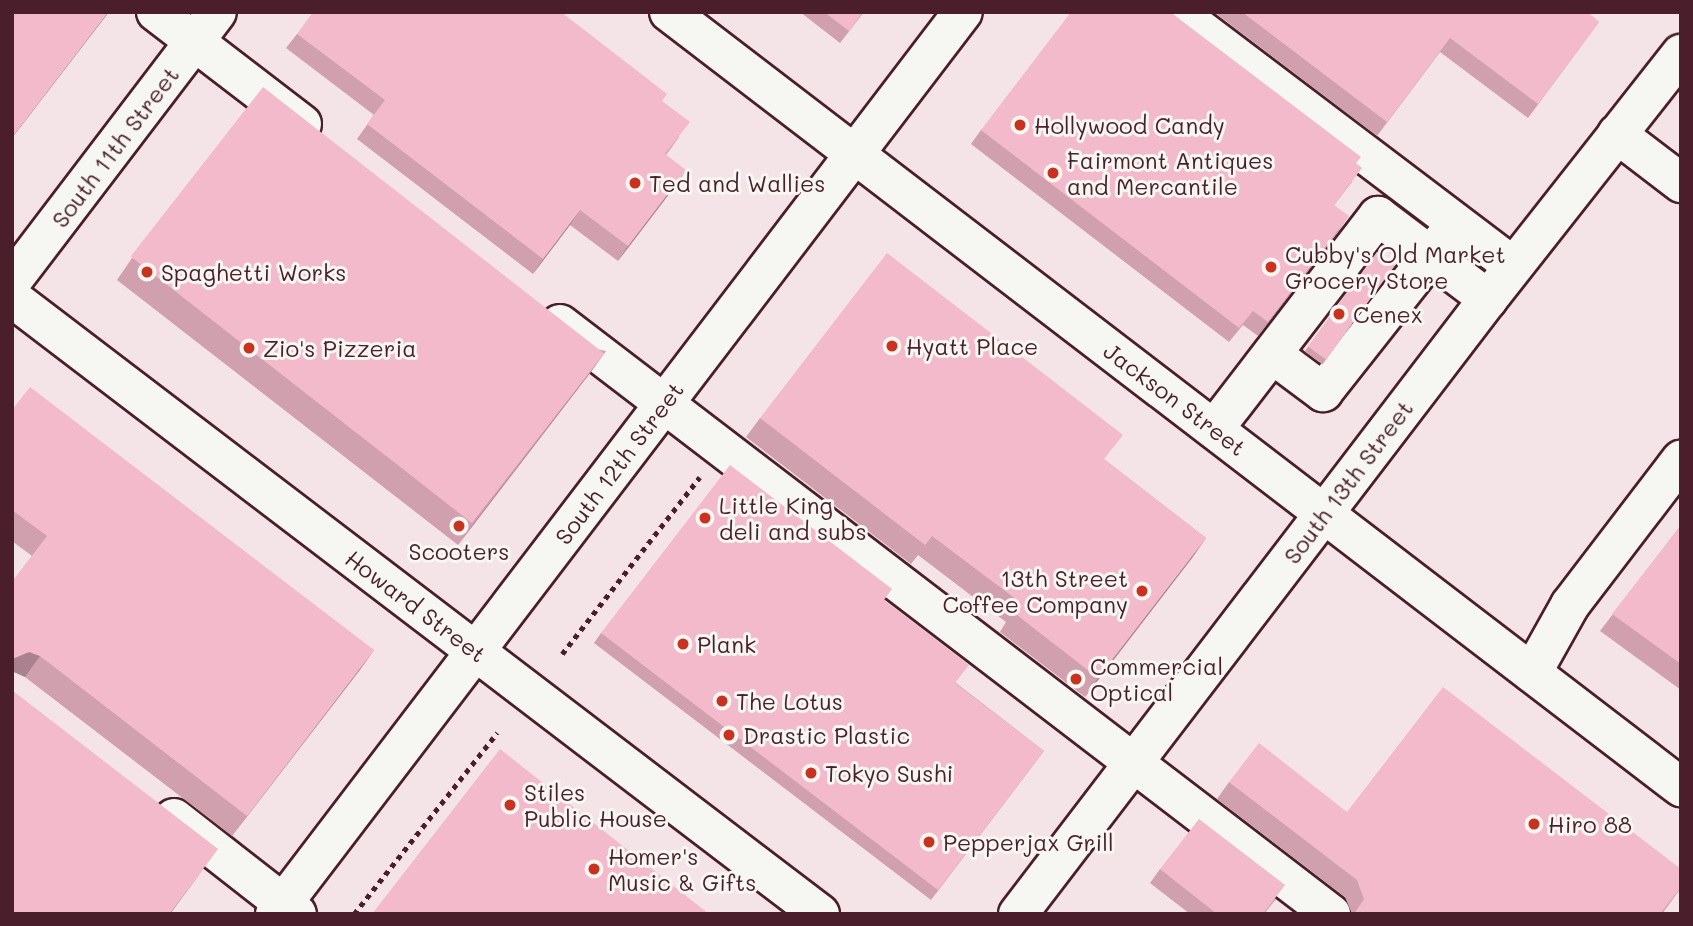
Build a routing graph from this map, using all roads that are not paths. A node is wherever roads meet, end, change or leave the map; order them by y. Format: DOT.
graph roads {
  1 [pos="156,12"];
  2 [pos="218,12"];
  3 [pos="669,12"];
  4 [pos="963,12"];
  5 [pos="1177,12"];
  6 [pos="195,42"];
  7 [pos="1681,54"];
  8 [pos="1617,134"];
  9 [pos="334,150"];
  10 [pos="854,155"];
  11 [pos="1681,183"];
  12 [pos="1456,223"];
  13 [pos="1431,255"];
  14 [pos="1513,266"];
  15 [pos="12,281"];
  16 [pos="12,298"];
  17 [pos="1488,299"];
  18 [pos="530,301"];
  19 [pos="1272,354"];
  20 [pos="664,405"];
  21 [pos="1214,429"];
  22 [pos="1681,460"];
  23 [pos="1324,513"];
  24 [pos="476,651"];
  25 [pos="1532,673"];
  26 [pos="1134,762"];
  27 [pos="1681,787"];
  28 [pos="144,795"];
  29 [pos="285,910"];
  30 [pos="820,914"];
  31 [pos="1018,914"];
  32 [pos="1331,914"];
  1 -- 6 [label="street"];
  2 -- 6 [label="street, South 11th Street"];
  3 -- 10 [label="street, Jackson Street"];
  4 -- 10 [label="street, South 12th Street"];
  5 -- 12 [label="street"];
  6 -- 9 [label="street"];
  6 -- 15 [label="street, South 11th Street"];
  7 -- 8 [label="street, South 13th Street"];
  8 -- 11 [label="street"];
  8 -- 14 [label="street, South 13th Street"];
  10 -- 20 [label="street, South 12th Street"];
  10 -- 21 [label="street, Jackson Street"];
  12 -- 13 [label="street"];
  12 -- 14 [label="street"];
  13 -- 17 [label="street"];
  13 -- 19 [label="street"];
  13 -- 19 [label="street"];
  14 -- 17 [label="street, South 13th Street"];
  16 -- 24 [label="street, Howard Street"];
  17 -- 23 [label="street, South 13th Street"];
  18 -- 20 [label="street"];
  19 -- 21 [label="street"];
  20 -- 24 [label="street, South 12th Street"];
  20 -- 26 [label="street"];
  21 -- 23 [label="street, Jackson Street"];
  22 -- 25 [label="street"];
  23 -- 25 [label="street, Jackson Street"];
  23 -- 26 [label="street, South 13th Street"];
  24 -- 29 [label="street, South 12th Street"];
  24 -- 30 [label="street, Howard Street"];
  25 -- 27 [label="street, Jackson Street"];
  26 -- 31 [label="street, South 13th Street"];
  26 -- 32 [label="street"];
  28 -- 29 [label="street"];
}
